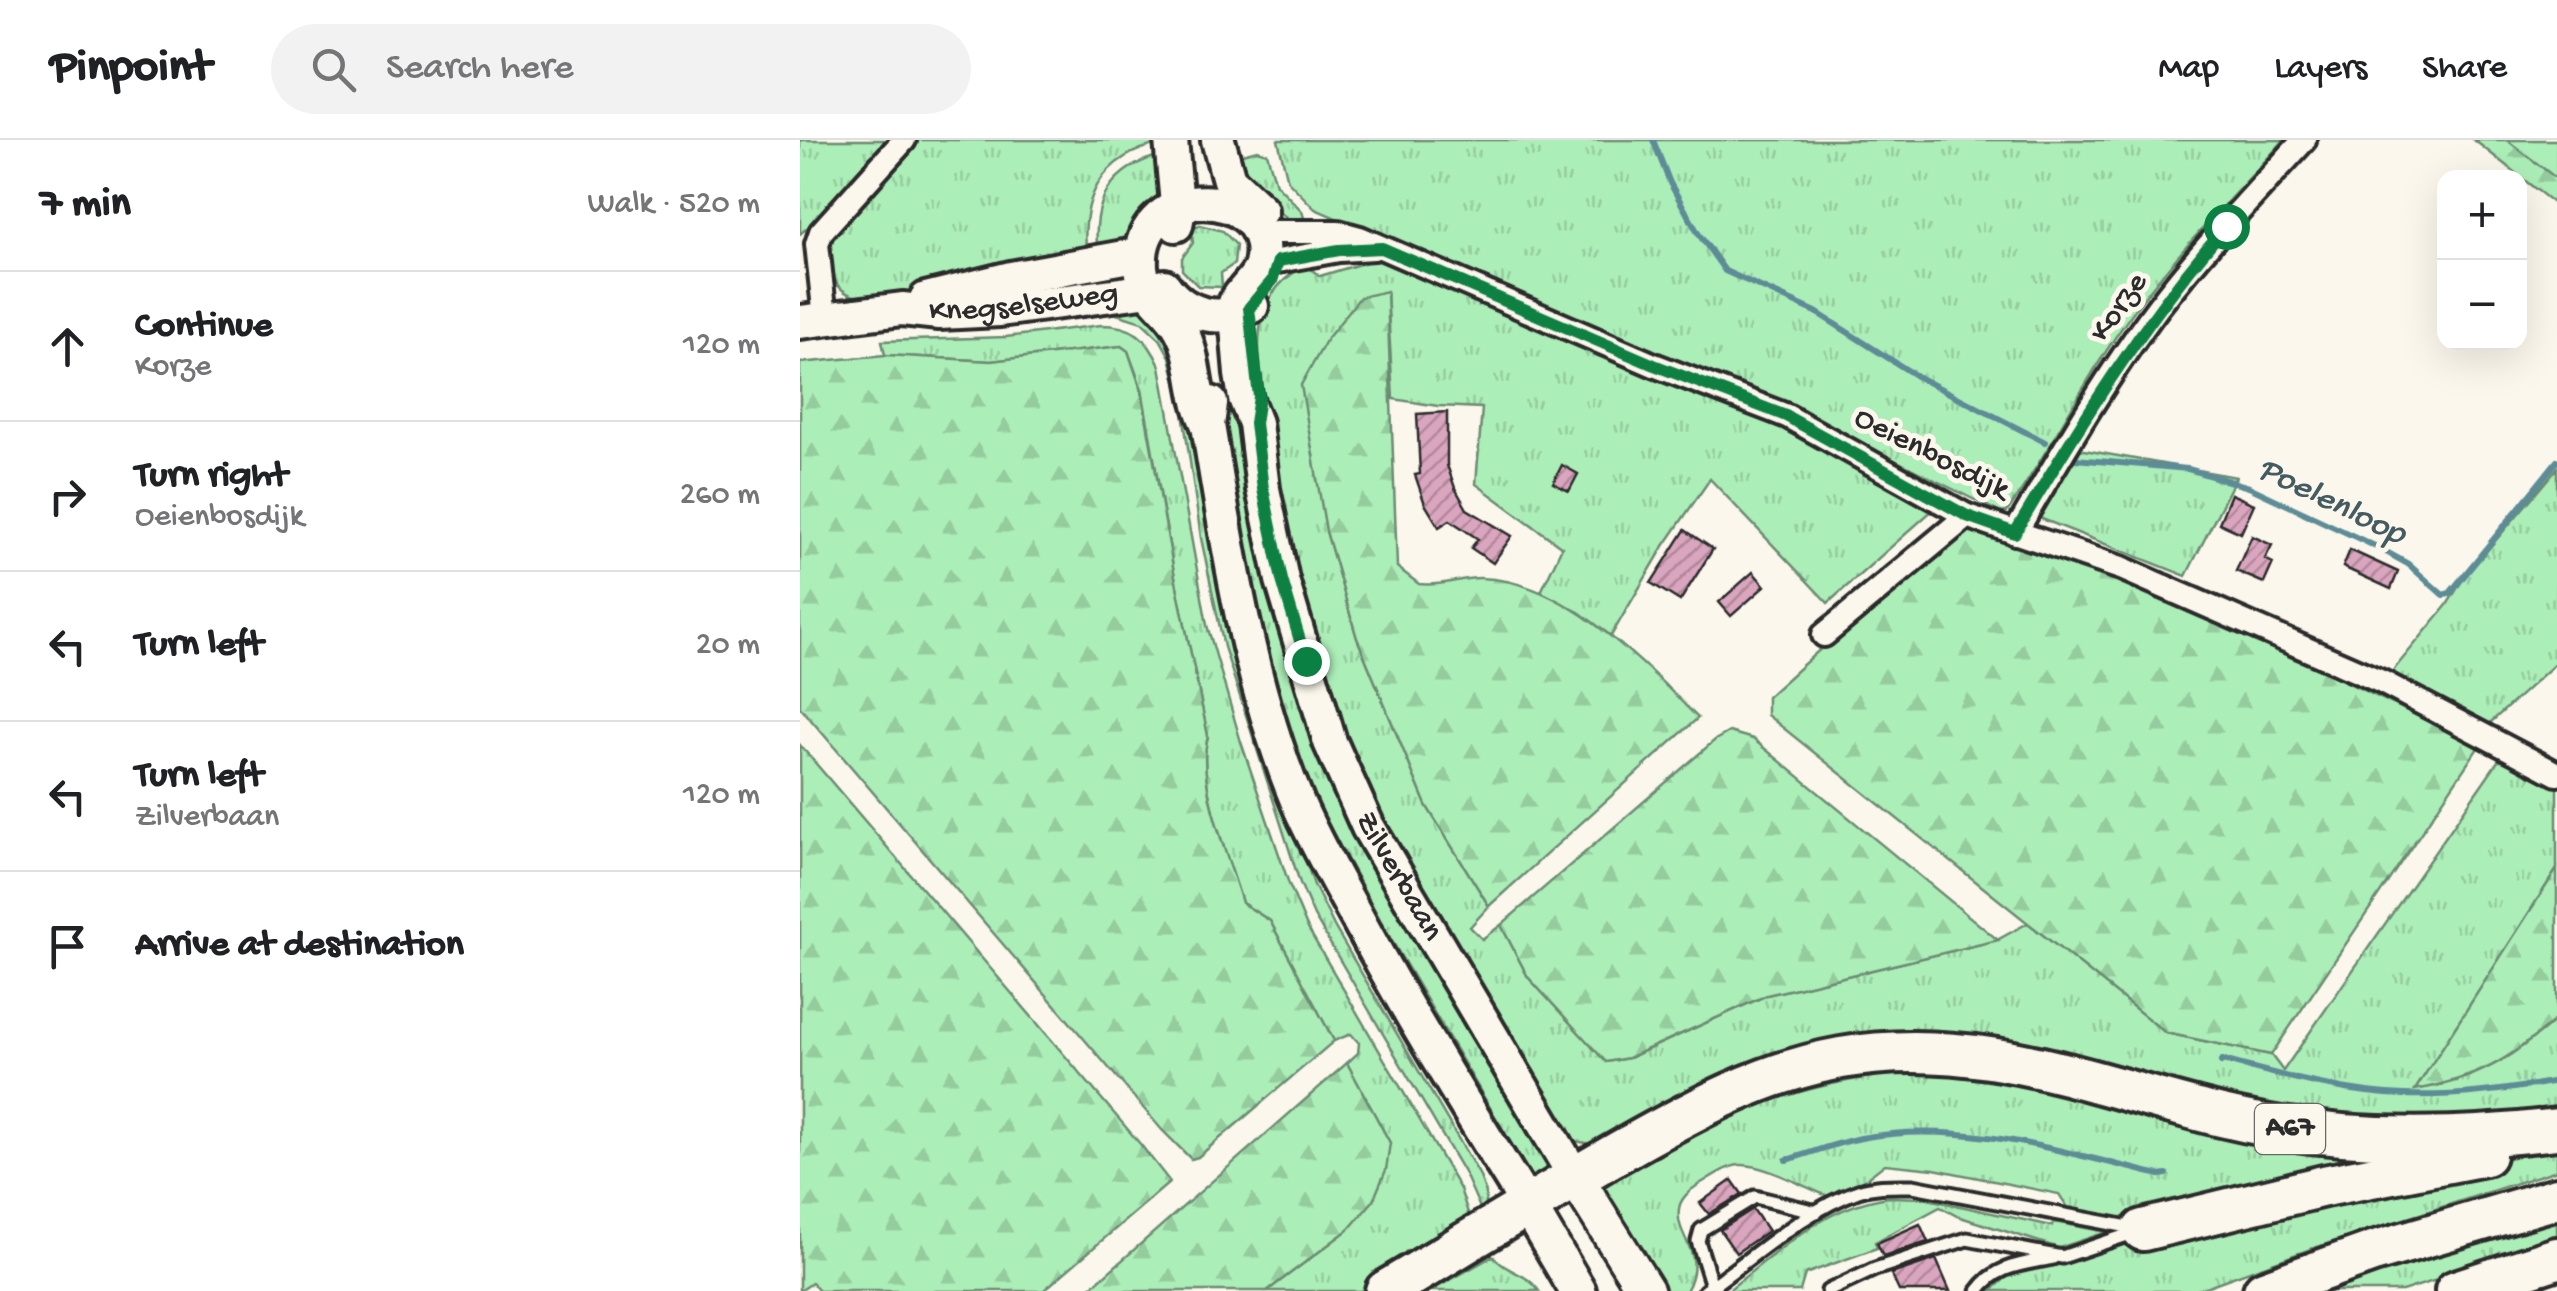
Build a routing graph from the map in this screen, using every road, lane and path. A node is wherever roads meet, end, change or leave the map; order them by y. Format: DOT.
graph roads {
  1 [pos="904,140"];
  2 [pos="1171,140"];
  3 [pos="1205,140"];
  4 [pos="1218,140"];
  5 [pos="2304,140"];
  6 [pos="1227,196"];
  7 [pos="1177,206"];
  8 [pos="1270,242"];
  9 [pos="1141,254"];
  10 [pos="1170,302"];
  11 [pos="902,309"];
  12 [pos="1242,310"];
  13 [pos="813,320"];
  14 [pos="1967,516"];
  15 [pos="2015,533"];
  16 [pos="1824,636"];
  17 [pos="2557,774"];
  18 [pos="2557,1129"];
  19 [pos="2557,1140"];
  20 [pos="1575,1177"];
  21 [pos="2557,1198"];
  22 [pos="1528,1206"];
  23 [pos="1818,1212"];
  24 [pos="2143,1230"];
  25 [pos="2062,1256"];
  26 [pos="2557,1258"];
  27 [pos="1638,1276"];
  28 [pos="1708,1288"];
  29 [pos="1577,1289"];
  30 [pos="1386,1291"];
  31 [pos="1828,1291"];
  32 [pos="1978,1291"];
  33 [pos="2264,1291"];
  34 [pos="2456,1291"];
  1 -- 13 [label="street, Knegselseweg"];
  2 -- 7 [label="main road"];
  3 -- 6 [label="main road"];
  4 -- 6 [label="main road"];
  5 -- 15 [label="street, Korze"];
  6 -- 7 [label="main road"];
  6 -- 8 [label="main road"];
  7 -- 9 [label="main road"];
  7 -- 10 [label="main road"];
  8 -- 12 [label="main road"];
  8 -- 14 [label="street, Oeienbosdijk"];
  9 -- 10 [label="main road"];
  9 -- 11 [label="main road, Knegselseweg"];
  10 -- 11 [label="main road, Knegselseweg"];
  10 -- 12 [label="main road, Knegselseweg"];
  10 -- 22 [label="main road, Zilverbaan"];
  11 -- 13 [label="main road, Knegselseweg"];
  12 -- 20 [label="main road, Zilverbaan"];
  14 -- 15 [label="street, Oeienbosdijk"];
  14 -- 16 [label="street"];
  15 -- 17 [label="street, Oeienbosdijk"];
  18 -- 20 [label="highway, A67"];
  19 -- 24 [label="highway, A67"];
  20 -- 22 [label="highway, A67"];
  20 -- 27 [label="main road, Zilverbaan"];
  21 -- 33 [label="highway"];
  22 -- 29 [label="main road, Zilverbaan"];
  22 -- 30 [label="highway, A67"];
  23 -- 24 [label="lane, A67"];
  23 -- 28 [label="lane, A67"];
  23 -- 28 [label="lane, A67"];
  24 -- 25 [label="lane, A67"];
  25 -- 31 [label="lane, A67"];
  25 -- 32 [label="lane, A67"];
  26 -- 34 [label="highway"];
}
